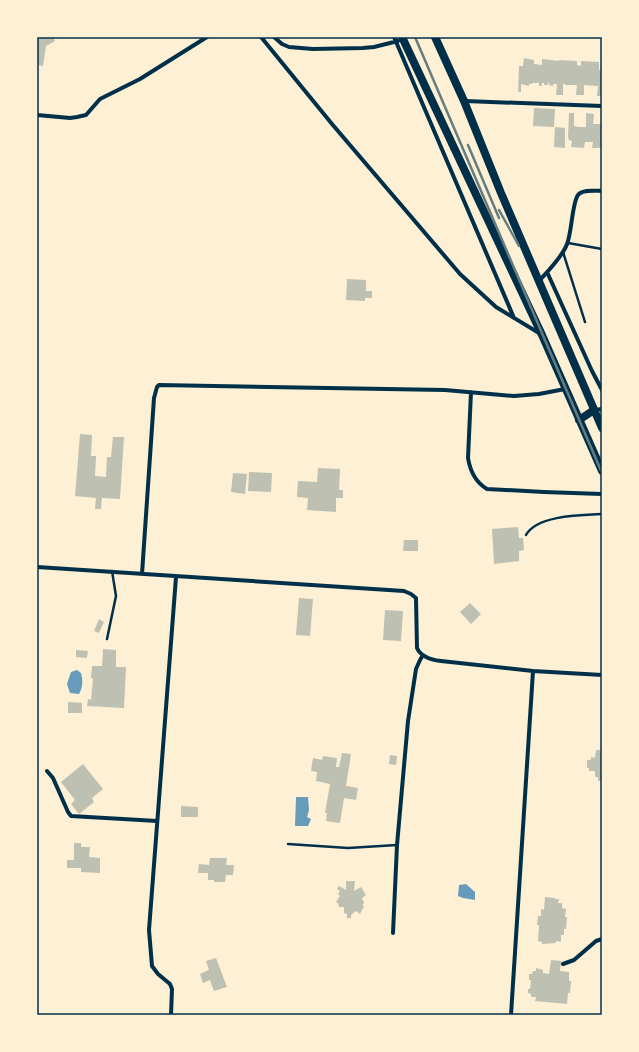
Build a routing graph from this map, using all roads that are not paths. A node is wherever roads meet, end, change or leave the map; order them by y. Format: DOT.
graph roads {
  1 [pos="207,37"];
  2 [pos="261,37"];
  3 [pos="274,37"];
  4 [pos="435,37"];
  5 [pos="398,39"];
  6 [pos="464,101"];
  7 [pos="602,106"];
  8 [pos="37,115"];
  9 [pos="602,191"];
  10 [pos="568,243"];
  11 [pos="602,248"];
  12 [pos="563,251"];
  13 [pos="547,272"];
  14 [pos="539,281"];
  15 [pos="514,318"];
  16 [pos="586,322"];
  17 [pos="542,334"];
  18 [pos="565,389"];
  19 [pos="602,390"];
  20 [pos="472,392"];
  21 [pos="598,410"];
  22 [pos="579,420"];
  23 [pos="602,428"];
  24 [pos="602,471"];
  25 [pos="602,494"];
  26 [pos="602,514"];
  27 [pos="526,535"];
  28 [pos="37,567"];
  29 [pos="112,571"];
  30 [pos="142,574"];
  31 [pos="176,577"];
  32 [pos="107,639"];
  33 [pos="423,655"];
  34 [pos="533,671"];
  35 [pos="602,675"];
  36 [pos="47,771"];
  37 [pos="157,821"];
  38 [pos="288,844"];
  39 [pos="397,845"];
  40 [pos="393,934"];
  41 [pos="602,939"];
  42 [pos="563,964"];
  43 [pos="171,1015"];
  44 [pos="511,1015"];
  1 -- 8 [label="street"];
  2 -- 15 [label="street"];
  3 -- 5 [label="street"];
  4 -- 6 [label="highway"];
  5 -- 15 [label="street"];
  5 -- 17 [label="highway"];
  6 -- 7 [label="street"];
  6 -- 14 [label="highway"];
  9 -- 10 [label="street"];
  10 -- 11 [label="lane"];
  10 -- 12 [label="street"];
  12 -- 13 [label="street"];
  12 -- 16 [label="lane"];
  13 -- 14 [label="street"];
  13 -- 19 [label="street"];
  14 -- 21 [label="highway"];
  15 -- 17 [label="street"];
  17 -- 18 [label="highway"];
  18 -- 20 [label="street"];
  18 -- 22 [label="highway"];
  20 -- 25 [label="street"];
  20 -- 30 [label="street"];
  21 -- 22 [label="highway"];
  21 -- 23 [label="highway"];
  22 -- 24 [label="highway"];
  26 -- 27 [label="lane"];
  28 -- 29 [label="street"];
  29 -- 30 [label="street"];
  29 -- 32 [label="lane"];
  30 -- 31 [label="street"];
  31 -- 33 [label="street"];
  31 -- 37 [label="street"];
  33 -- 34 [label="street"];
  33 -- 39 [label="street"];
  34 -- 35 [label="street"];
  34 -- 44 [label="street"];
  36 -- 37 [label="street"];
  37 -- 43 [label="street"];
  38 -- 39 [label="lane"];
  39 -- 40 [label="street"];
  41 -- 42 [label="street"];
}
